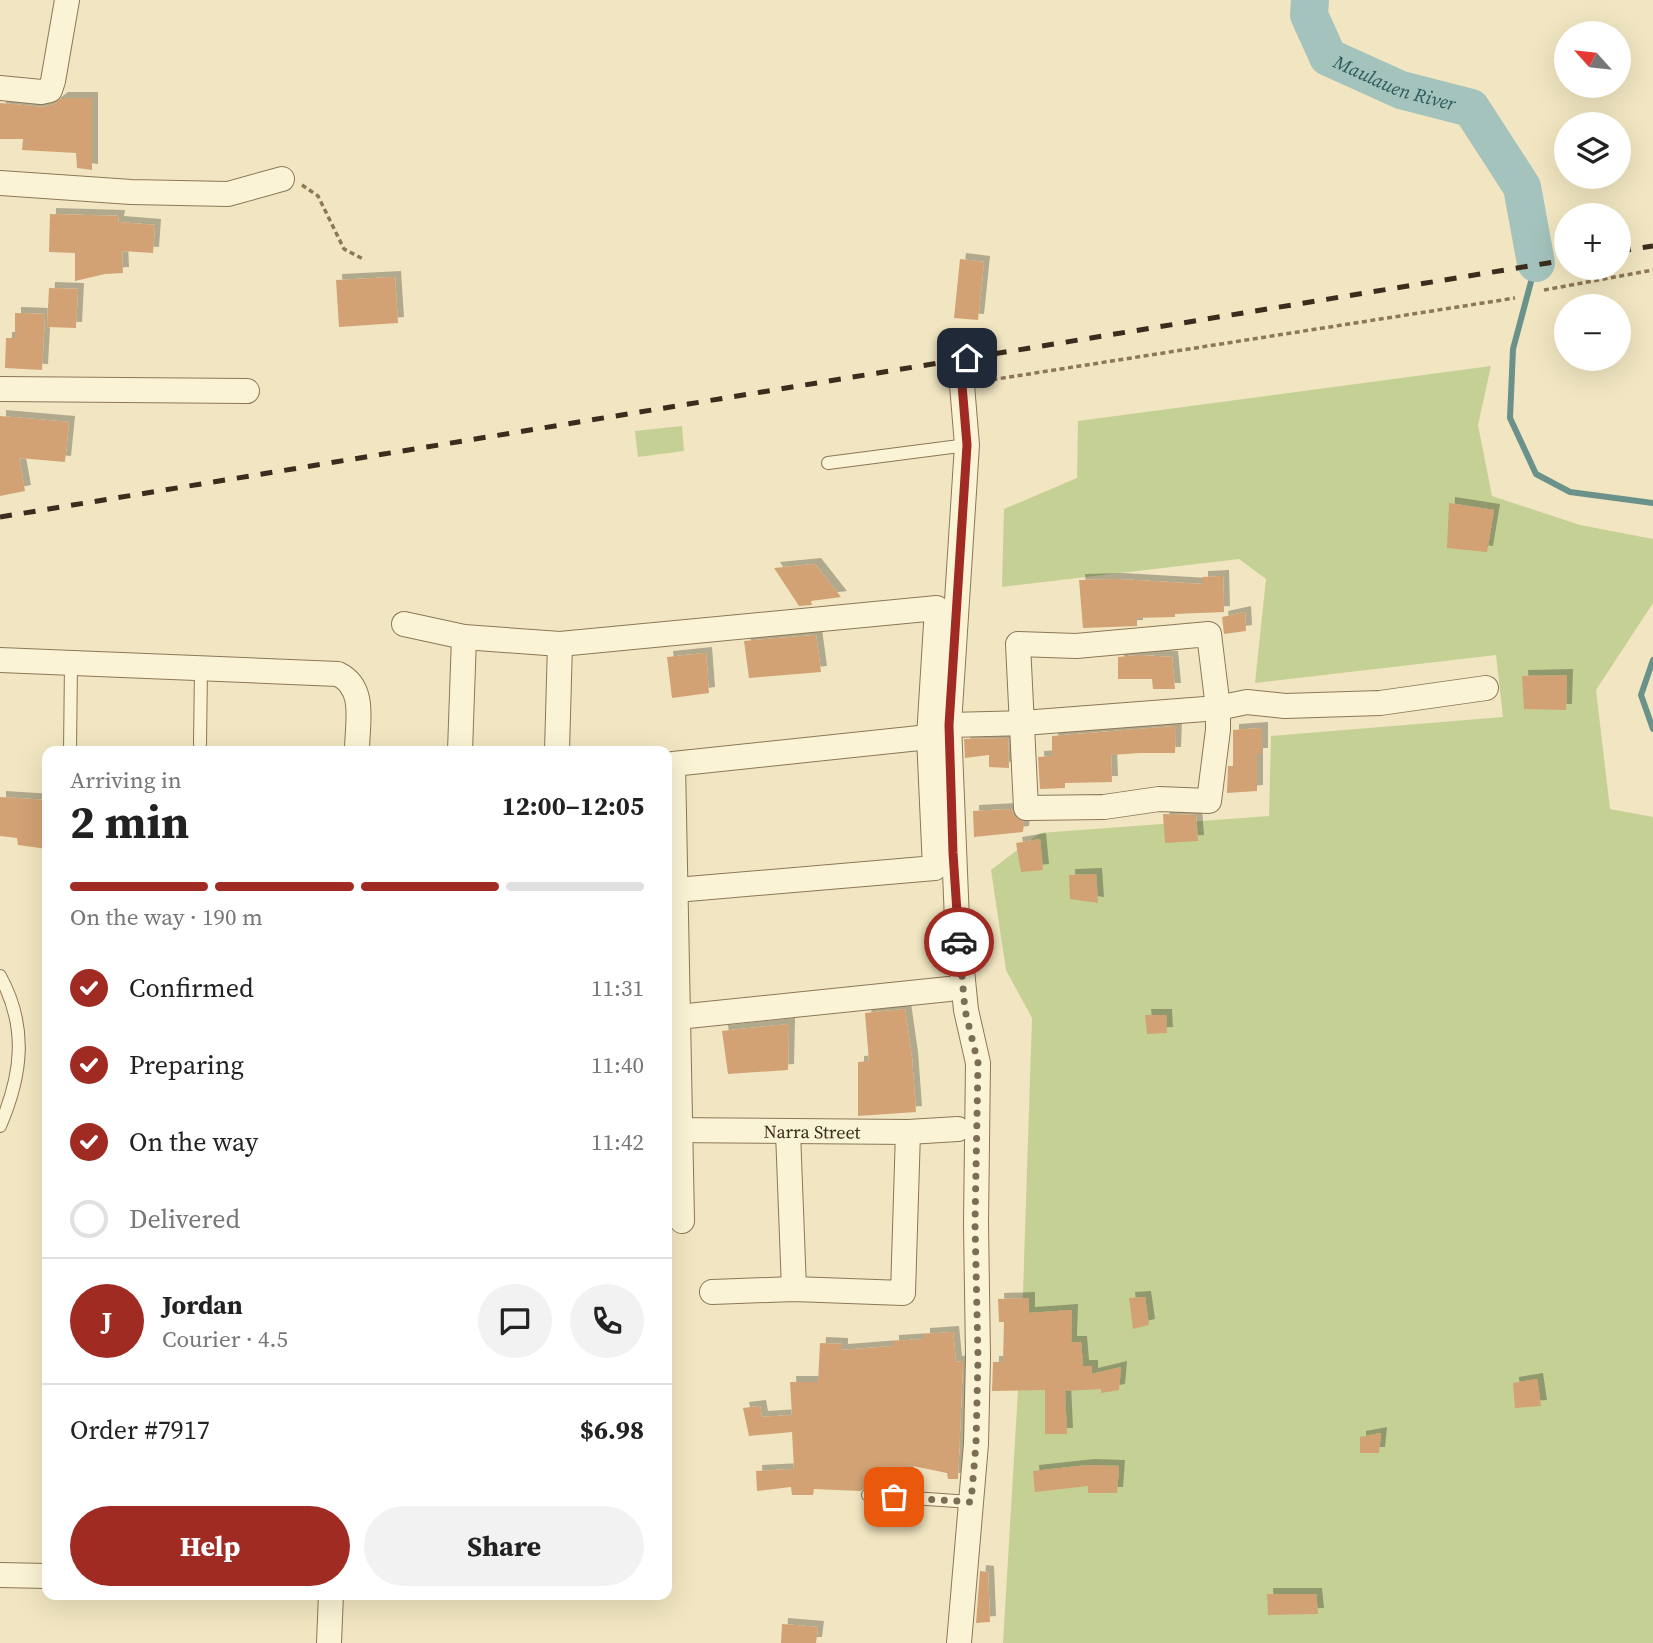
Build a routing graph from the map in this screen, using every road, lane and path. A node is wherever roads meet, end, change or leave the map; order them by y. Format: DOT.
graph roads {
  1 [pos="67,0"];
  2 [pos="0,88"];
  3 [pos="282,179"];
  4 [pos="0,183"];
  5 [pos="365,260"];
  6 [pos="1653,270"];
  7 [pos="1544,290"];
  8 [pos="1515,298"];
  9 [pos="967,358"];
  10 [pos="962,385"];
  11 [pos="0,389"];
  12 [pos="247,391"];
  13 [pos="967,445"];
  14 [pos="828,463"];
  15 [pos="404,624"];
  16 [pos="464,637"];
  17 [pos="560,644"];
  18 [pos="0,660"];
  19 [pos="71,663"];
  20 [pos="201,668"];
  21 [pos="1486,688"];
  22 [pos="1218,708"];
  23 [pos="1023,723"];
  24 [pos="939,731"];
  25 [pos="200,744"];
  26 [pos="70,746"];
  27 [pos="357,746"];
  28 [pos="460,746"];
  29 [pos="557,746"];
  30 [pos="676,890"];
  31 [pos="0,976"];
  32 [pos="949,989"];
  33 [pos="678,1017"];
  34 [pos="0,1126"];
  35 [pos="958,1129"];
  36 [pos="674,1130"];
  37 [pos="788,1132"];
  38 [pos="908,1132"];
  39 [pos="682,1221"];
  40 [pos="794,1289"];
  41 [pos="712,1292"];
  42 [pos="868,1495"];
  43 [pos="971,1502"];
  44 [pos="0,1575"];
  45 [pos="42,1576"];
  46 [pos="331,1600"];
  47 [pos="329,1643"];
  48 [pos="958,1643"];
  1 -- 2 [label="street"];
  3 -- 4 [label="street"];
  3 -- 5 [label="path"];
  6 -- 7 [label="path"];
  8 -- 10 [label="path"];
  9 -- 10 [label="street"];
  10 -- 13 [label="street"];
  11 -- 12 [label="street"];
  13 -- 14 [label="lane"];
  13 -- 24 [label="street"];
  15 -- 16 [label="street"];
  16 -- 17 [label="street"];
  16 -- 28 [label="street"];
  17 -- 24 [label="street"];
  17 -- 29 [label="street"];
  18 -- 19 [label="street"];
  19 -- 20 [label="street"];
  19 -- 26 [label="lane"];
  20 -- 25 [label="lane"];
  20 -- 27 [label="street"];
  21 -- 22 [label="street"];
  22 -- 23 [label="street"];
  22 -- 23 [label="street"];
  22 -- 23 [label="street"];
  23 -- 24 [label="street"];
  24 -- 30 [label="street"];
  24 -- 30 [label="street"];
  24 -- 43 [label="street"];
  30 -- 33 [label="street"];
  31 -- 34 [label="lane"];
  32 -- 33 [label="street"];
  33 -- 36 [label="street"];
  35 -- 38 [label="street, Narra Street"];
  36 -- 37 [label="street, Narra Street"];
  36 -- 39 [label="street"];
  37 -- 38 [label="street, Narra Street"];
  37 -- 40 [label="street"];
  38 -- 40 [label="street"];
  40 -- 41 [label="street"];
  42 -- 43 [label="lane"];
  43 -- 48 [label="street"];
  44 -- 45 [label="street"];
  46 -- 47 [label="street"];
}
